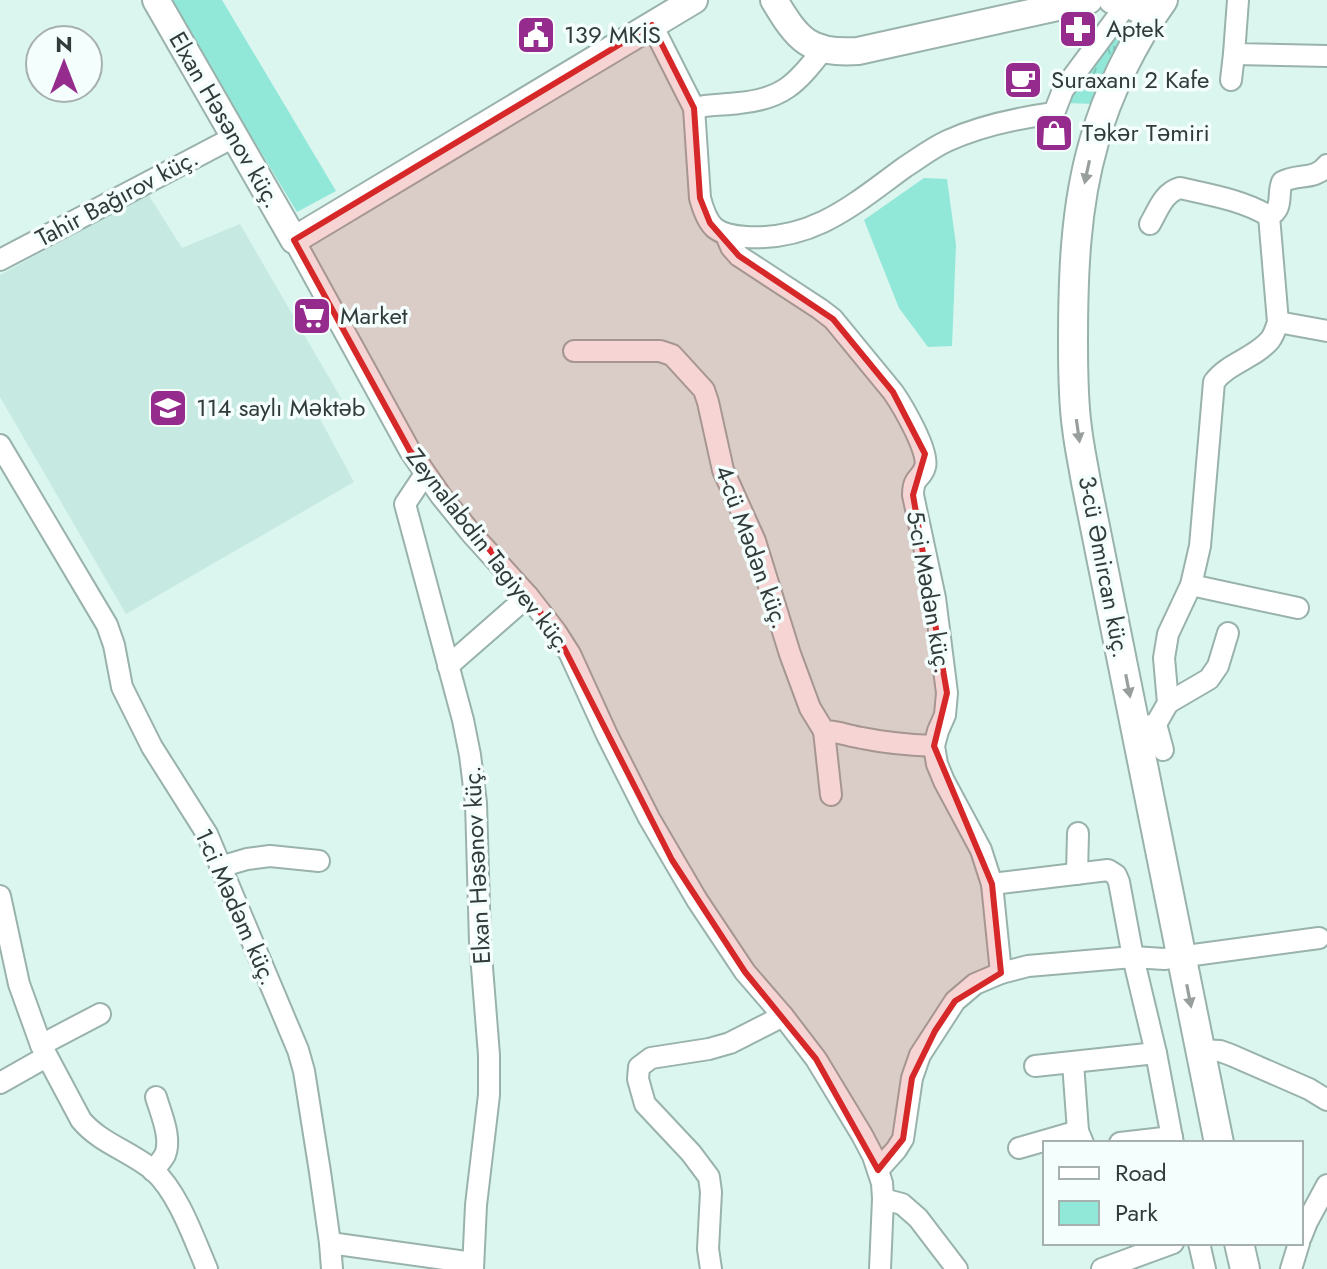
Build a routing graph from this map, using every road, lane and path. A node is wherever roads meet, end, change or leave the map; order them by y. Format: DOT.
graph roads {
  1 [pos="156,0"];
  2 [pos="694,0"];
  3 [pos="774,0"];
  4 [pos="1089,0"];
  5 [pos="1238,0"];
  6 [pos="1139,5"];
  7 [pos="652,25"];
  8 [pos="822,51"];
  9 [pos="1234,54"];
  10 [pos="1327,56"];
  11 [pos="1231,80"];
  12 [pos="694,108"];
  13 [pos="234,137"];
  14 [pos="1327,165"];
  15 [pos="1269,216"];
  16 [pos="1150,224"];
  17 [pos="726,235"];
  18 [pos="294,240"];
  19 [pos="0,260"];
  20 [pos="1278,322"];
  21 [pos="1327,331"];
  22 [pos="574,351"];
  23 [pos="0,445"];
  24 [pos="425,474"];
  25 [pos="1191,585"];
  26 [pos="528,596"];
  27 [pos="1298,608"];
  28 [pos="1228,633"];
  29 [pos="448,666"];
  30 [pos="1168,703"];
  31 [pos="1146,726"];
  32 [pos="824,731"];
  33 [pos="934,746"];
  34 [pos="1163,750"];
  35 [pos="831,795"];
  36 [pos="1078,833"];
  37 [pos="319,861"];
  38 [pos="220,867"];
  39 [pos="1077,874"];
  40 [pos="992,884"];
  41 [pos="0,896"];
  42 [pos="1319,938"];
  43 [pos="1182,956"];
  44 [pos="1133,957"];
  45 [pos="1001,973"];
  46 [pos="100,1014"];
  47 [pos="783,1016"];
  48 [pos="1200,1050"];
  49 [pos="44,1051"];
  50 [pos="1156,1053"];
  51 [pos="1073,1063"];
  52 [pos="1035,1066"];
  53 [pos="0,1083"];
  54 [pos="156,1097"];
  55 [pos="1327,1100"];
  56 [pos="1080,1137"];
  57 [pos="1173,1140"];
  58 [pos="1058,1141"];
  59 [pos="1219,1141"];
  60 [pos="1043,1144"];
  61 [pos="1019,1148"];
  62 [pos="878,1170"];
  63 [pos="153,1171"];
  64 [pos="1327,1185"];
  65 [pos="883,1199"];
  66 [pos="1303,1232"];
  67 [pos="330,1243"];
  68 [pos="1168,1245"];
  69 [pos="1199,1245"];
  70 [pos="1239,1245"];
  71 [pos="1298,1245"];
  72 [pos="473,1266"];
  73 [pos="207,1269"];
  74 [pos="332,1269"];
  75 [pos="711,1269"];
  76 [pos="880,1269"];
  77 [pos="957,1269"];
  78 [pos="1102,1269"];
  79 [pos="1205,1269"];
  80 [pos="1245,1269"];
  81 [pos="1291,1269"];
  1 -- 13 [label="street, Elxan Həsənov küç."];
  2 -- 7 [label="street"];
  3 -- 8 [label="street"];
  4 -- 8 [label="street"];
  5 -- 9 [label="street"];
  6 -- 17 [label="street"];
  6 -- 31 [label="main road, 3-cü Əmircan küç., one-way"];
  7 -- 12 [label="street"];
  7 -- 18 [label="street"];
  8 -- 12 [label="street"];
  9 -- 10 [label="street"];
  9 -- 11 [label="street"];
  12 -- 17 [label="street, 5-ci Mədən küç."];
  13 -- 18 [label="street, Elxan Həsənov küç."];
  13 -- 19 [label="street, Tahir Bağırov küç."];
  14 -- 15 [label="street"];
  15 -- 16 [label="street"];
  15 -- 20 [label="street"];
  17 -- 33 [label="street, 5-ci Mədən küç."];
  18 -- 24 [label="street, Zeynalabdin Tagiyev küç."];
  20 -- 21 [label="street"];
  20 -- 25 [label="street"];
  22 -- 32 [label="street, 4-cü Mədən küç."];
  23 -- 38 [label="street, 1-ci Mədəm küç."];
  24 -- 26 [label="street, Zeynalabdin Tagiyev küç."];
  24 -- 29 [label="street, Elxan Həsənov küç."];
  25 -- 27 [label="street"];
  25 -- 30 [label="street"];
  26 -- 29 [label="street"];
  26 -- 47 [label="street, Zeynalabdin Tagiyev küç."];
  28 -- 30 [label="street"];
  29 -- 72 [label="street, Elxan Həsənov küç."];
  30 -- 31 [label="street"];
  31 -- 34 [label="street"];
  31 -- 43 [label="main road, 3-cü Əmircan küç."];
  32 -- 33 [label="street"];
  32 -- 35 [label="street"];
  33 -- 40 [label="street"];
  36 -- 39 [label="street"];
  37 -- 38 [label="street"];
  38 -- 67 [label="street, 1-ci Mədəm küç."];
  39 -- 40 [label="street"];
  39 -- 44 [label="street"];
  40 -- 45 [label="street"];
  41 -- 49 [label="street"];
  42 -- 43 [label="street"];
  43 -- 44 [label="street"];
  43 -- 48 [label="main road, 3-cü Əmircan küç., one-way"];
  44 -- 45 [label="street"];
  44 -- 50 [label="street"];
  45 -- 62 [label="street"];
  46 -- 49 [label="street"];
  47 -- 62 [label="street, Zeynalabdin Tagiyev küç."];
  47 -- 75 [label="street"];
  48 -- 55 [label="street"];
  48 -- 59 [label="main road, 3-cü Əmircan küç."];
  49 -- 53 [label="street"];
  49 -- 63 [label="street"];
  50 -- 51 [label="street"];
  50 -- 57 [label="street"];
  51 -- 52 [label="street"];
  51 -- 56 [label="street"];
  54 -- 63 [label="street"];
  56 -- 58 [label="street"];
  60 -- 61 [label="street"];
  62 -- 65 [label="street, Zeynalabdin Tagiyev küç."];
  63 -- 73 [label="street"];
  64 -- 66 [label="street"];
  65 -- 76 [label="street, Zeynalabdin Tagiyev küç."];
  65 -- 77 [label="street"];
  67 -- 72 [label="street"];
  67 -- 74 [label="street, 1-ci Mədəm küç."];
  68 -- 78 [label="street"];
  69 -- 79 [label="street"];
  70 -- 80 [label="main road"];
  71 -- 81 [label="street"];
}
